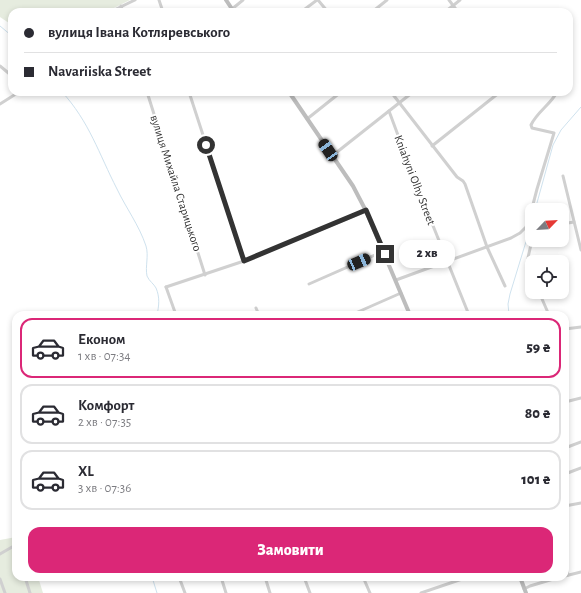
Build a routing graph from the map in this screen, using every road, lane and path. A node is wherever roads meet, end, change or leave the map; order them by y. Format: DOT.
graph roads {
  1 [pos="135,0"];
  2 [pos="243,0"];
  3 [pos="317,0"];
  4 [pos="387,0"];
  5 [pos="449,0"];
  6 [pos="460,0"];
  7 [pos="121,6"];
  8 [pos="453,6"];
  9 [pos="117,8"];
  10 [pos="235,8"];
  11 [pos="306,8"];
  12 [pos="324,8"];
  13 [pos="377,8"];
  14 [pos="450,8"];
  15 [pos="0,66"];
  16 [pos="8,73"];
  17 [pos="13,96"];
  18 [pos="148,96"];
  19 [pos="189,96"];
  20 [pos="292,96"];
  21 [pos="336,96"];
  22 [pos="394,96"];
  23 [pos="408,96"];
  24 [pos="495,96"];
  25 [pos="555,96"];
  26 [pos="399,103"];
  27 [pos="0,104"];
  28 [pos="389,111"];
  29 [pos="307,119"];
  30 [pos="432,146"];
  31 [pos="332,156"];
  32 [pos="563,176"];
  33 [pos="366,210"];
  34 [pos="574,222"];
  35 [pos="569,223"];
  36 [pos="487,247"];
  37 [pos="581,250"];
  38 [pos="384,251"];
  39 [pos="244,261"];
  40 [pos="447,261"];
  41 [pos="205,274"];
  42 [pos="396,280"];
  43 [pos="309,284"];
  44 [pos="505,286"];
  45 [pos="401,293"];
  46 [pos="542,299"];
  47 [pos="256,308"];
  48 [pos="175,311"];
  49 [pos="257,311"];
  50 [pos="360,311"];
  51 [pos="408,311"];
  52 [pos="467,311"];
  53 [pos="547,311"];
  54 [pos="581,327"];
  55 [pos="569,328"];
  56 [pos="581,398"];
  57 [pos="569,401"];
  58 [pos="581,442"];
  59 [pos="569,446"];
  60 [pos="581,468"];
  61 [pos="569,472"];
  62 [pos="581,503"];
  63 [pos="569,505"];
  64 [pos="12,547"];
  65 [pos="0,554"];
  66 [pos="581,572"];
  67 [pos="569,575"];
  68 [pos="0,579"];
  69 [pos="26,581"];
  70 [pos="180,581"];
  71 [pos="222,581"];
  72 [pos="266,581"];
  73 [pos="306,581"];
  74 [pos="365,581"];
  75 [pos="456,581"];
  76 [pos="521,581"];
  77 [pos="547,581"];
  78 [pos="525,591"];
  79 [pos="5,593"];
  80 [pos="30,593"];
  81 [pos="185,593"];
  82 [pos="226,593"];
  83 [pos="270,593"];
  84 [pos="310,593"];
  85 [pos="370,593"];
  86 [pos="421,593"];
  1 -- 7 [label="street"];
  2 -- 10 [label="street"];
  3 -- 11 [label="street"];
  3 -- 12 [label="street"];
  4 -- 13 [label="street"];
  5 -- 8 [label="street"];
  6 -- 8 [label="street"];
  7 -- 9 [label="street"];
  8 -- 14 [label="street"];
  15 -- 16 [label="street"];
  17 -- 27 [label="street"];
  18 -- 41 [label="street, вулиця Михайла Старицького"];
  19 -- 39 [label="street"];
  20 -- 29 [label="street"];
  21 -- 29 [label="street"];
  22 -- 26 [label="street"];
  23 -- 26 [label="street"];
  24 -- 30 [label="street"];
  25 -- 36 [label="street"];
  26 -- 28 [label="street"];
  26 -- 30 [label="street"];
  28 -- 31 [label="street"];
  28 -- 40 [label="street, Kniahyni Olhy Street"];
  29 -- 31 [label="street"];
  30 -- 36 [label="street"];
  31 -- 33 [label="street"];
  32 -- 34 [label="street"];
  33 -- 38 [label="street"];
  33 -- 39 [label="street"];
  34 -- 35 [label="street"];
  34 -- 37 [label="street"];
  36 -- 40 [label="street"];
  36 -- 44 [label="street"];
  38 -- 42 [label="street"];
  38 -- 43 [label="street"];
  39 -- 41 [label="street"];
  40 -- 42 [label="street"];
  40 -- 52 [label="street, Kniahyni Olhy Street"];
  41 -- 48 [label="street"];
  42 -- 45 [label="street"];
  45 -- 50 [label="street"];
  45 -- 51 [label="street"];
  46 -- 53 [label="street"];
  47 -- 49 [label="street"];
  54 -- 55 [label="street"];
  56 -- 57 [label="street"];
  58 -- 59 [label="street"];
  60 -- 61 [label="street"];
  62 -- 63 [label="street"];
  64 -- 65 [label="street"];
  66 -- 67 [label="street"];
  68 -- 79 [label="street"];
  69 -- 80 [label="street"];
  70 -- 81 [label="street"];
  71 -- 82 [label="street"];
  72 -- 83 [label="street"];
  73 -- 84 [label="street"];
  74 -- 85 [label="street"];
  75 -- 86 [label="street"];
  76 -- 78 [label="street"];
  77 -- 78 [label="street"];
}
